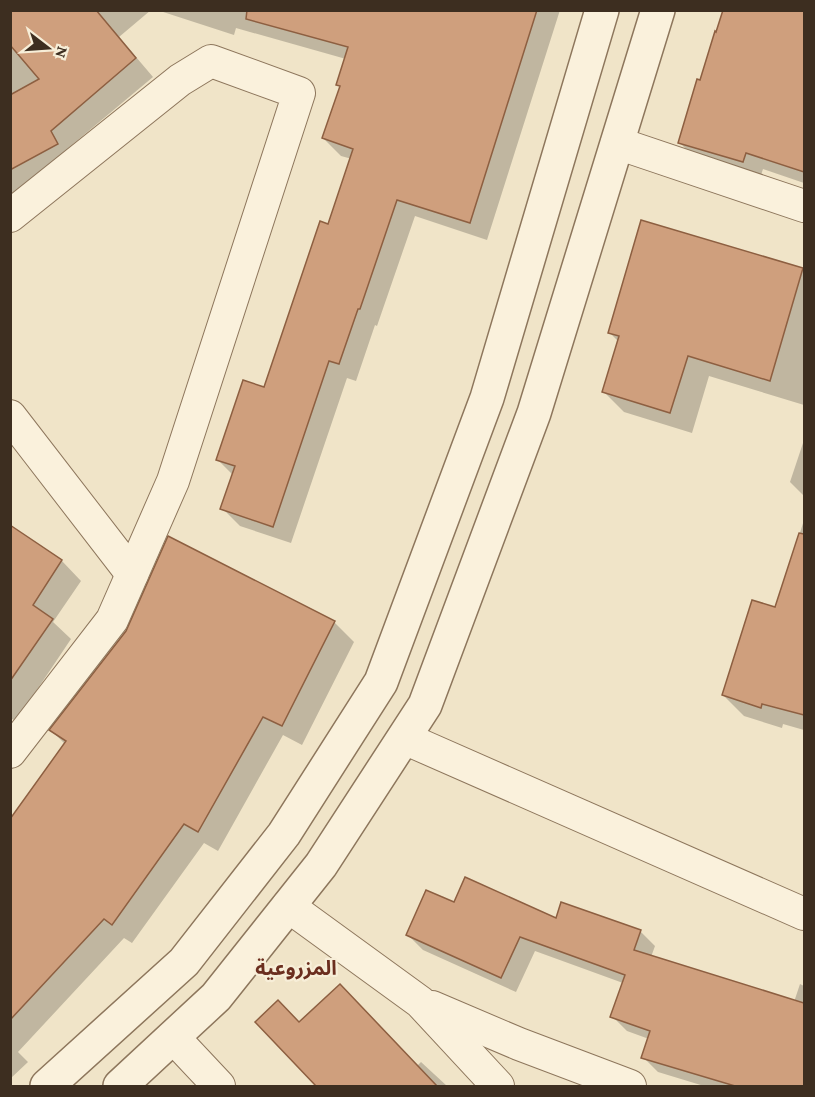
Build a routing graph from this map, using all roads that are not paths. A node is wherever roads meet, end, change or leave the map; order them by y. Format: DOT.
graph roads {
  1 [pos="602,10"];
  2 [pos="658,10"];
  3 [pos="617,143"];
  4 [pos="804,206"];
  5 [pos="10,216"];
  6 [pos="10,416"];
  7 [pos="132,574"];
  8 [pos="404,738"];
  9 [pos="10,752"];
  10 [pos="288,906"];
  11 [pos="804,914"];
  12 [pos="420,1002"];
  13 [pos="174,1037"];
  14 [pos="47,1086"];
  15 [pos="120,1086"];
  16 [pos="219,1086"];
  17 [pos="498,1086"];
  18 [pos="630,1086"];
  1 -- 14 [label="street"];
  2 -- 3 [label="street"];
  3 -- 4 [label="street"];
  3 -- 8 [label="street"];
  5 -- 7 [label="street"];
  6 -- 7 [label="street"];
  7 -- 9 [label="street"];
  8 -- 10 [label="street"];
  8 -- 11 [label="street"];
  10 -- 12 [label="street"];
  10 -- 13 [label="street"];
  12 -- 17 [label="street"];
  12 -- 18 [label="street"];
  13 -- 15 [label="street"];
  13 -- 16 [label="street"];
}
